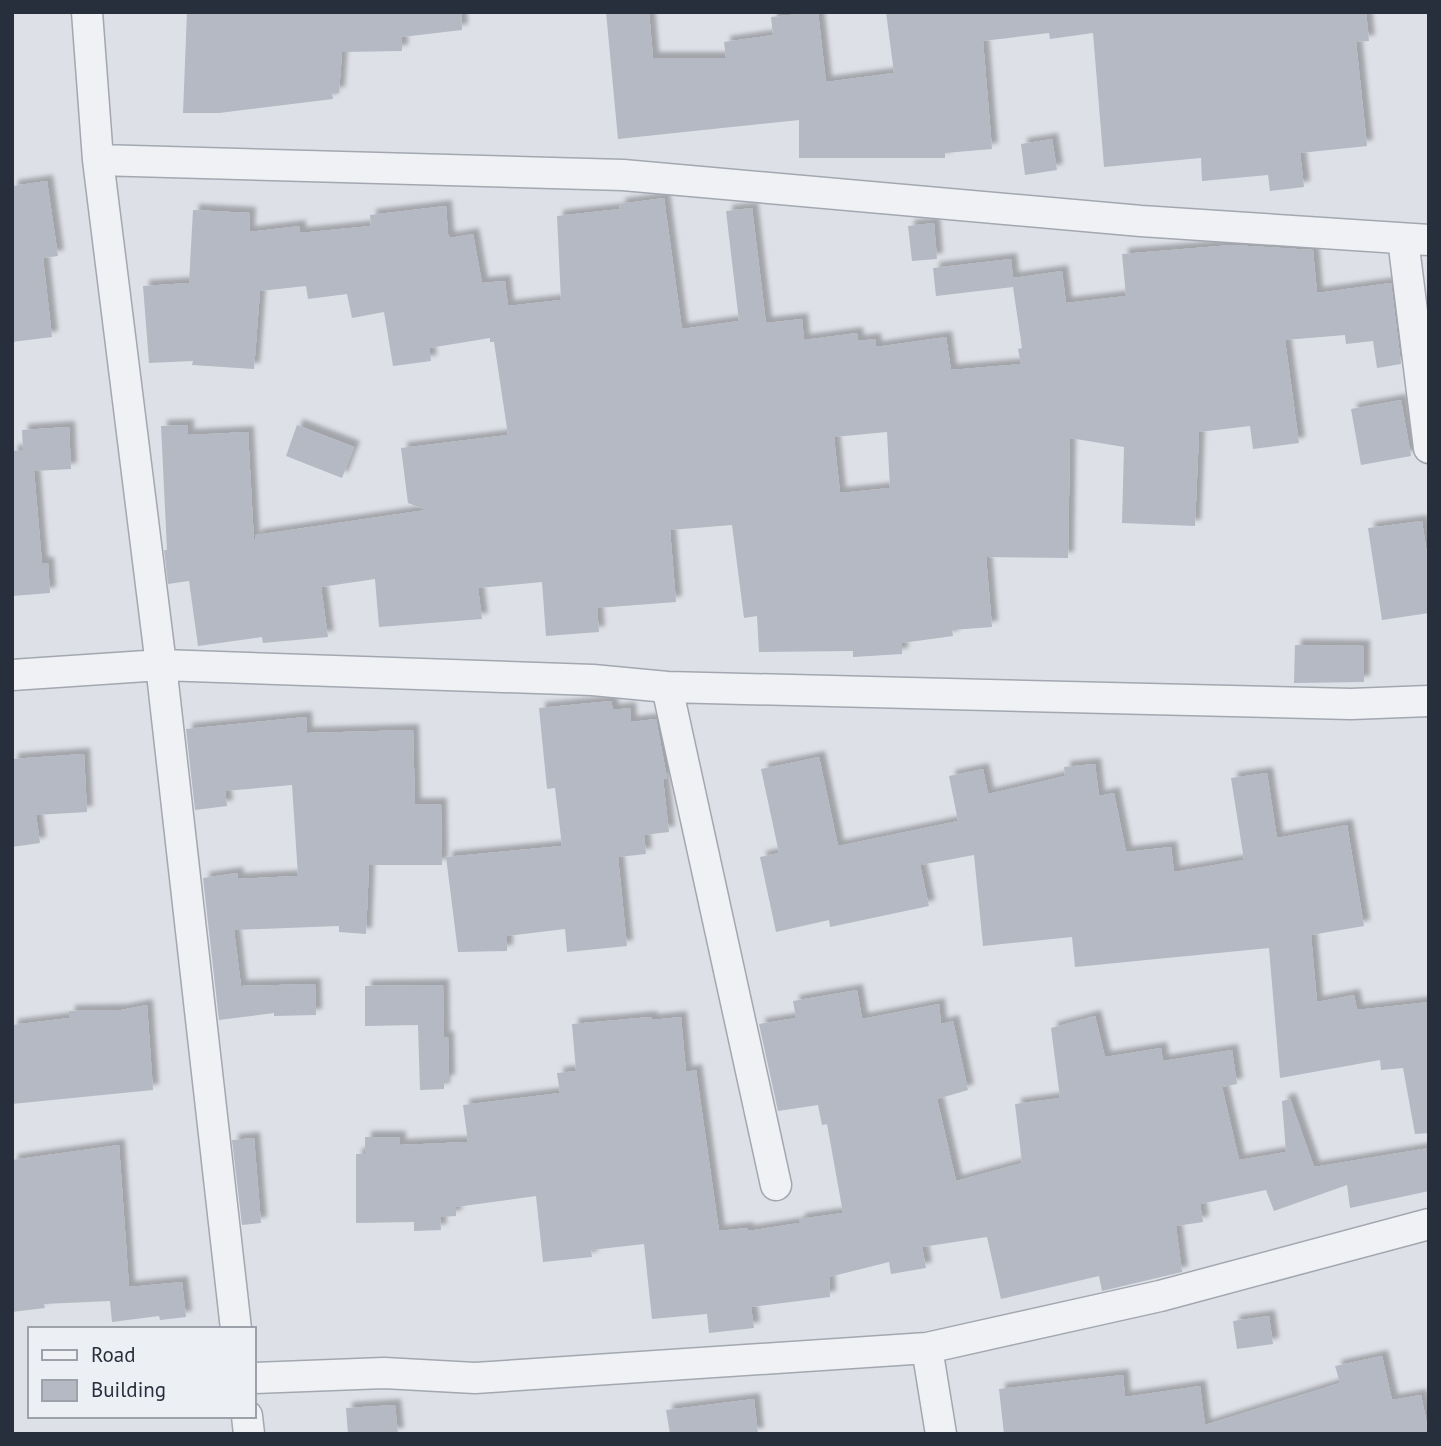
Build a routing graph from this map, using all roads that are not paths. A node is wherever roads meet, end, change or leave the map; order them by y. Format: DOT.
graph roads {
  1 [pos="88,12"];
  2 [pos="98,160"];
  3 [pos="1416,240"];
  4 [pos="1429,448"];
  5 [pos="161,665"];
  6 [pos="12,675"];
  7 [pos="667,687"];
  8 [pos="1429,701"];
  9 [pos="776,1185"];
  10 [pos="1429,1224"];
  11 [pos="236,1327"];
  12 [pos="927,1348"];
  13 [pos="256,1378"];
  14 [pos="941,1434"];
  1 -- 2 [label="street"];
  2 -- 3 [label="street"];
  2 -- 5 [label="street"];
  3 -- 4 [label="street"];
  5 -- 6 [label="street"];
  5 -- 7 [label="street"];
  5 -- 11 [label="street"];
  7 -- 8 [label="street"];
  7 -- 9 [label="street"];
  10 -- 12 [label="street"];
  12 -- 13 [label="street"];
  12 -- 14 [label="street"];
}
